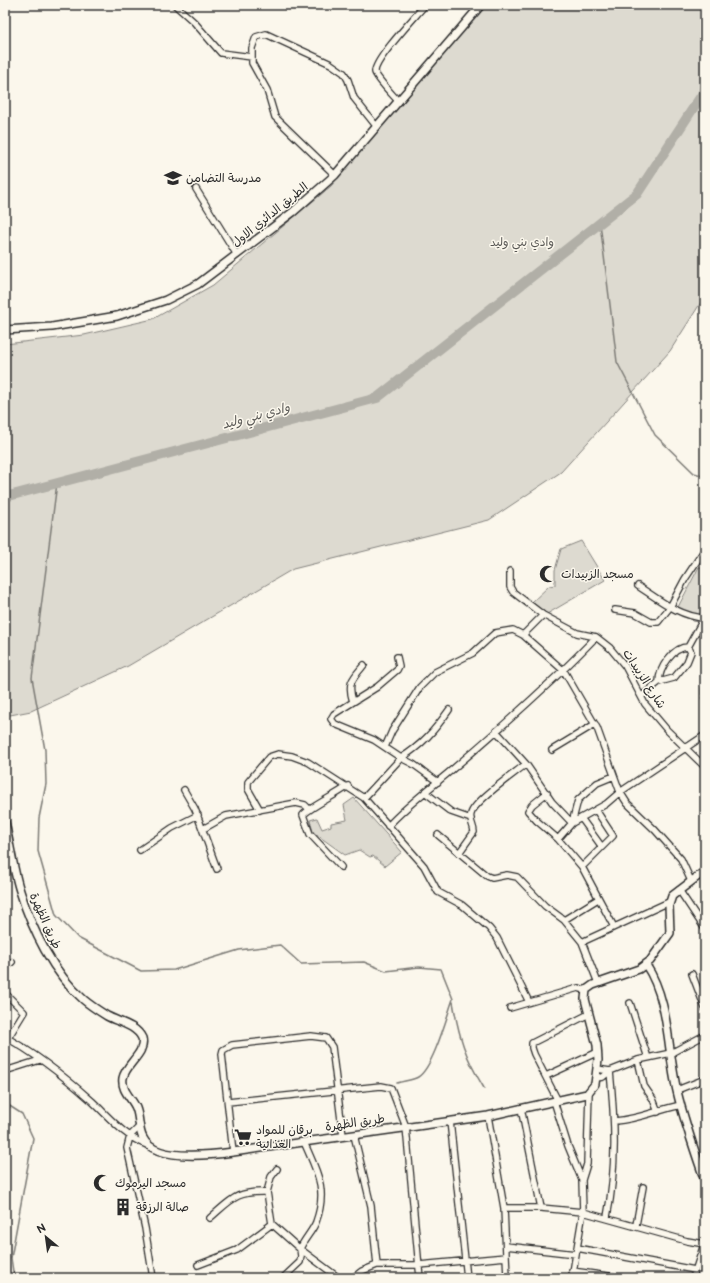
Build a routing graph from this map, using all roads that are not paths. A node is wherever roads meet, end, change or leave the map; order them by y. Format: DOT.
graph roads {
  1 [pos="175,5"];
  2 [pos="425,5"];
  3 [pos="481,5"];
  4 [pos="252,57"];
  5 [pos="398,101"];
  6 [pos="377,127"];
  7 [pos="335,175"];
  8 [pos="196,189"];
  9 [pos="237,256"];
  10 [pos="5,330"];
  11 [pos="705,549"];
  12 [pos="703,555"];
  13 [pos="510,571"];
  14 [pos="638,586"];
  15 [pos="670,606"];
  16 [pos="615,610"];
  17 [pos="543,615"];
  18 [pos="704,618"];
  19 [pos="523,635"];
  20 [pos="596,637"];
  21 [pos="688,647"];
  22 [pos="397,657"];
  23 [pos="364,665"];
  24 [pos="564,671"];
  25 [pos="659,682"];
  26 [pos="705,689"];
  27 [pos="642,696"];
  28 [pos="705,697"];
  29 [pos="353,702"];
  30 [pos="450,710"];
  31 [pos="595,724"];
  32 [pos="496,731"];
  33 [pos="705,735"];
  34 [pos="385,747"];
  35 [pos="686,749"];
  36 [pos="552,750"];
  37 [pos="401,758"];
  38 [pos="526,764"];
  39 [pos="705,766"];
  40 [pos="614,776"];
  41 [pos="438,782"];
  42 [pos="348,786"];
  43 [pos="184,790"];
  44 [pos="620,792"];
  45 [pos="426,793"];
  46 [pos="547,794"];
  47 [pos="364,798"];
  48 [pos="309,809"];
  49 [pos="260,810"];
  50 [pos="596,810"];
  51 [pos="198,815"];
  52 [pos="581,818"];
  53 [pos="471,819"];
  54 [pos="5,822"];
  55 [pos="572,823"];
  56 [pos="388,826"];
  57 [pos="203,829"];
  58 [pos="438,835"];
  59 [pos="558,838"];
  60 [pos="602,847"];
  61 [pos="140,850"];
  62 [pos="459,852"];
  63 [pos="341,867"];
  64 [pos="582,867"];
  65 [pos="217,869"];
  66 [pos="705,871"];
  67 [pos="691,881"];
  68 [pos="679,890"];
  69 [pos="598,899"];
  70 [pos="669,902"];
  71 [pos="564,920"];
  72 [pos="614,927"];
  73 [pos="705,929"];
  74 [pos="582,942"];
  75 [pos="12,962"];
  76 [pos="646,965"];
  77 [pos="5,968"];
  78 [pos="692,974"];
  79 [pos="598,983"];
  80 [pos="586,990"];
  81 [pos="5,993"];
  82 [pos="529,1002"];
  83 [pos="630,1003"];
  84 [pos="510,1008"];
  85 [pos="705,1008"];
  86 [pos="589,1014"];
  87 [pos="705,1036"];
  88 [pos="6,1038"];
  89 [pos="598,1052"];
  90 [pos="671,1053"];
  91 [pos="648,1058"];
  92 [pos="40,1060"];
  93 [pos="638,1060"];
  94 [pos="598,1069"];
  95 [pos="5,1071"];
  96 [pos="610,1071"];
  97 [pos="546,1076"];
  98 [pos="596,1078"];
  99 [pos="705,1079"];
  100 [pos="337,1090"];
  101 [pos="677,1090"];
  102 [pos="590,1092"];
  103 [pos="556,1101"];
  104 [pos="228,1102"];
  105 [pos="681,1105"];
  106 [pos="521,1108"];
  107 [pos="658,1112"];
  108 [pos="488,1116"];
  109 [pos="450,1121"];
  110 [pos="615,1121"];
  111 [pos="140,1126"];
  112 [pos="406,1127"];
  113 [pos="354,1135"];
  114 [pos="130,1136"];
  115 [pos="343,1136"];
  116 [pos="304,1142"];
  117 [pos="147,1145"];
  118 [pos="233,1152"];
  119 [pos="276,1169"];
  120 [pos="582,1180"];
  121 [pos="705,1181"];
  122 [pos="643,1187"];
  123 [pos="267,1192"];
  124 [pos="504,1208"];
  125 [pos="541,1208"];
  126 [pos="583,1212"];
  127 [pos="607,1217"];
  128 [pos="210,1218"];
  129 [pos="272,1224"];
  130 [pos="636,1225"];
  131 [pos="704,1244"];
  132 [pos="506,1246"];
  133 [pos="300,1249"];
  134 [pos="576,1251"];
  135 [pos="506,1257"];
  136 [pos="466,1261"];
  137 [pos="198,1265"];
  138 [pos="377,1265"];
  139 [pos="419,1266"];
  140 [pos="695,1270"];
  141 [pos="572,1272"];
  142 [pos="153,1278"];
  143 [pos="283,1278"];
  144 [pos="339,1278"];
  145 [pos="353,1278"];
  146 [pos="420,1278"];
  147 [pos="467,1278"];
  148 [pos="507,1278"];
  149 [pos="572,1278"];
  150 [pos="623,1278"];
  151 [pos="693,1278"];
  1 -- 4 [label="street"];
  2 -- 5 [label="street"];
  3 -- 5 [label="main road, الطريق الدائري الاول"];
  4 -- 6 [label="street"];
  4 -- 7 [label="street"];
  5 -- 6 [label="main road, الطريق الدائري الاول"];
  6 -- 7 [label="main road, الطريق الدائري الاول"];
  7 -- 9 [label="main road, الطريق الدائري الاول"];
  8 -- 9 [label="street"];
  9 -- 10 [label="main road, الطريق الدائري الاول"];
  11 -- 12 [label="street"];
  12 -- 15 [label="street"];
  13 -- 17 [label="street, شارع الزبيدات"];
  14 -- 15 [label="street"];
  15 -- 16 [label="street"];
  15 -- 18 [label="street"];
  17 -- 19 [label="street"];
  17 -- 20 [label="street, شارع الزبيدات"];
  18 -- 21 [label="street"];
  19 -- 24 [label="street"];
  19 -- 34 [label="street"];
  20 -- 24 [label="street"];
  20 -- 27 [label="street, شارع الزبيدات"];
  21 -- 25 [label="street"];
  21 -- 25 [label="street"];
  22 -- 29 [label="street"];
  23 -- 29 [label="street"];
  24 -- 31 [label="street"];
  24 -- 32 [label="street"];
  25 -- 27 [label="street"];
  26 -- 28 [label="street"];
  27 -- 35 [label="street, شارع الزبيدات"];
  29 -- 34 [label="street"];
  30 -- 37 [label="street"];
  31 -- 36 [label="street"];
  31 -- 40 [label="street"];
  32 -- 38 [label="street"];
  32 -- 41 [label="street"];
  33 -- 35 [label="street"];
  34 -- 37 [label="street"];
  35 -- 39 [label="street, شارع الزبيدات"];
  35 -- 44 [label="street"];
  37 -- 41 [label="street"];
  37 -- 47 [label="street"];
  38 -- 46 [label="street"];
  38 -- 53 [label="street"];
  40 -- 44 [label="street"];
  40 -- 55 [label="street"];
  41 -- 45 [label="street"];
  42 -- 47 [label="street"];
  42 -- 48 [label="street"];
  42 -- 49 [label="street"];
  43 -- 51 [label="street"];
  44 -- 50 [label="street"];
  44 -- 67 [label="street"];
  45 -- 53 [label="street"];
  45 -- 56 [label="street"];
  46 -- 55 [label="street"];
  46 -- 59 [label="street"];
  47 -- 56 [label="street"];
  48 -- 49 [label="street"];
  48 -- 63 [label="street"];
  49 -- 57 [label="street"];
  50 -- 52 [label="street"];
  50 -- 60 [label="street"];
  51 -- 57 [label="street"];
  51 -- 61 [label="street"];
  52 -- 55 [label="street"];
  52 -- 60 [label="street"];
  53 -- 62 [label="street"];
  54 -- 111 [label="main road, طريق الظهرة"];
  55 -- 59 [label="street"];
  56 -- 82 [label="street"];
  57 -- 65 [label="street"];
  58 -- 62 [label="street"];
  59 -- 64 [label="street"];
  60 -- 64 [label="street"];
  62 -- 71 [label="street"];
  64 -- 69 [label="street"];
  66 -- 67 [label="main road"];
  67 -- 68 [label="main road"];
  68 -- 70 [label="main road"];
  68 -- 73 [label="street"];
  69 -- 71 [label="street"];
  69 -- 72 [label="street"];
  70 -- 72 [label="street"];
  70 -- 76 [label="main road"];
  71 -- 74 [label="street"];
  72 -- 74 [label="street"];
  74 -- 79 [label="street"];
  75 -- 77 [label="street"];
  76 -- 79 [label="main road"];
  76 -- 90 [label="main road"];
  78 -- 85 [label="street"];
  79 -- 80 [label="main road"];
  80 -- 82 [label="street"];
  80 -- 86 [label="main road"];
  81 -- 88 [label="street"];
  82 -- 84 [label="street"];
  83 -- 91 [label="street"];
  86 -- 89 [label="main road"];
  86 -- 97 [label="street"];
  87 -- 90 [label="street"];
  88 -- 92 [label="street"];
  89 -- 94 [label="main road"];
  89 -- 97 [label="street"];
  90 -- 91 [label="street"];
  90 -- 101 [label="main road"];
  91 -- 93 [label="street"];
  92 -- 95 [label="street"];
  92 -- 114 [label="street"];
  93 -- 96 [label="street"];
  93 -- 107 [label="street"];
  94 -- 96 [label="street"];
  94 -- 98 [label="main road"];
  96 -- 98 [label="street"];
  96 -- 110 [label="street"];
  97 -- 103 [label="street"];
  98 -- 102 [label="main road"];
  99 -- 101 [label="street"];
  100 -- 104 [label="street"];
  100 -- 104 [label="street"];
  100 -- 112 [label="street"];
  100 -- 115 [label="street"];
  101 -- 105 [label="main road"];
  102 -- 103 [label="main road, طريق الظهرة"];
  102 -- 120 [label="street"];
  103 -- 106 [label="main road, طريق الظهرة"];
  103 -- 120 [label="street"];
  104 -- 118 [label="street"];
  105 -- 107 [label="street"];
  105 -- 121 [label="main road"];
  106 -- 108 [label="main road, طريق الظهرة"];
  106 -- 125 [label="street"];
  107 -- 110 [label="street"];
  108 -- 109 [label="main road, طريق الظهرة"];
  108 -- 124 [label="street"];
  109 -- 112 [label="main road, طريق الظهرة"];
  109 -- 136 [label="street"];
  110 -- 127 [label="street"];
  111 -- 114 [label="street"];
  111 -- 117 [label="main road, طريق الظهرة"];
  112 -- 113 [label="main road, طريق الظهرة"];
  112 -- 139 [label="street"];
  113 -- 115 [label="main road, طريق الظهرة"];
  113 -- 138 [label="street"];
  114 -- 117 [label="street"];
  114 -- 142 [label="street"];
  115 -- 116 [label="main road, طريق الظهرة"];
  116 -- 118 [label="main road, طريق الظهرة"];
  116 -- 133 [label="street"];
  117 -- 118 [label="main road, طريق الظهرة"];
  119 -- 123 [label="street"];
  120 -- 126 [label="street"];
  122 -- 130 [label="street"];
  123 -- 128 [label="street"];
  123 -- 129 [label="street"];
  124 -- 125 [label="street"];
  124 -- 132 [label="street"];
  125 -- 126 [label="street"];
  126 -- 127 [label="street"];
  126 -- 134 [label="street"];
  127 -- 130 [label="street"];
  129 -- 133 [label="street"];
  129 -- 137 [label="street"];
  130 -- 131 [label="street"];
  131 -- 140 [label="street"];
  132 -- 134 [label="street"];
  132 -- 135 [label="street"];
  133 -- 143 [label="street"];
  133 -- 144 [label="street"];
  134 -- 140 [label="street"];
  134 -- 141 [label="street"];
  135 -- 136 [label="street"];
  135 -- 148 [label="street"];
  136 -- 139 [label="street"];
  136 -- 147 [label="street"];
  138 -- 139 [label="street"];
  138 -- 145 [label="street"];
  139 -- 146 [label="street"];
  140 -- 151 [label="street"];
  141 -- 149 [label="street"];
  141 -- 150 [label="street"];
}
